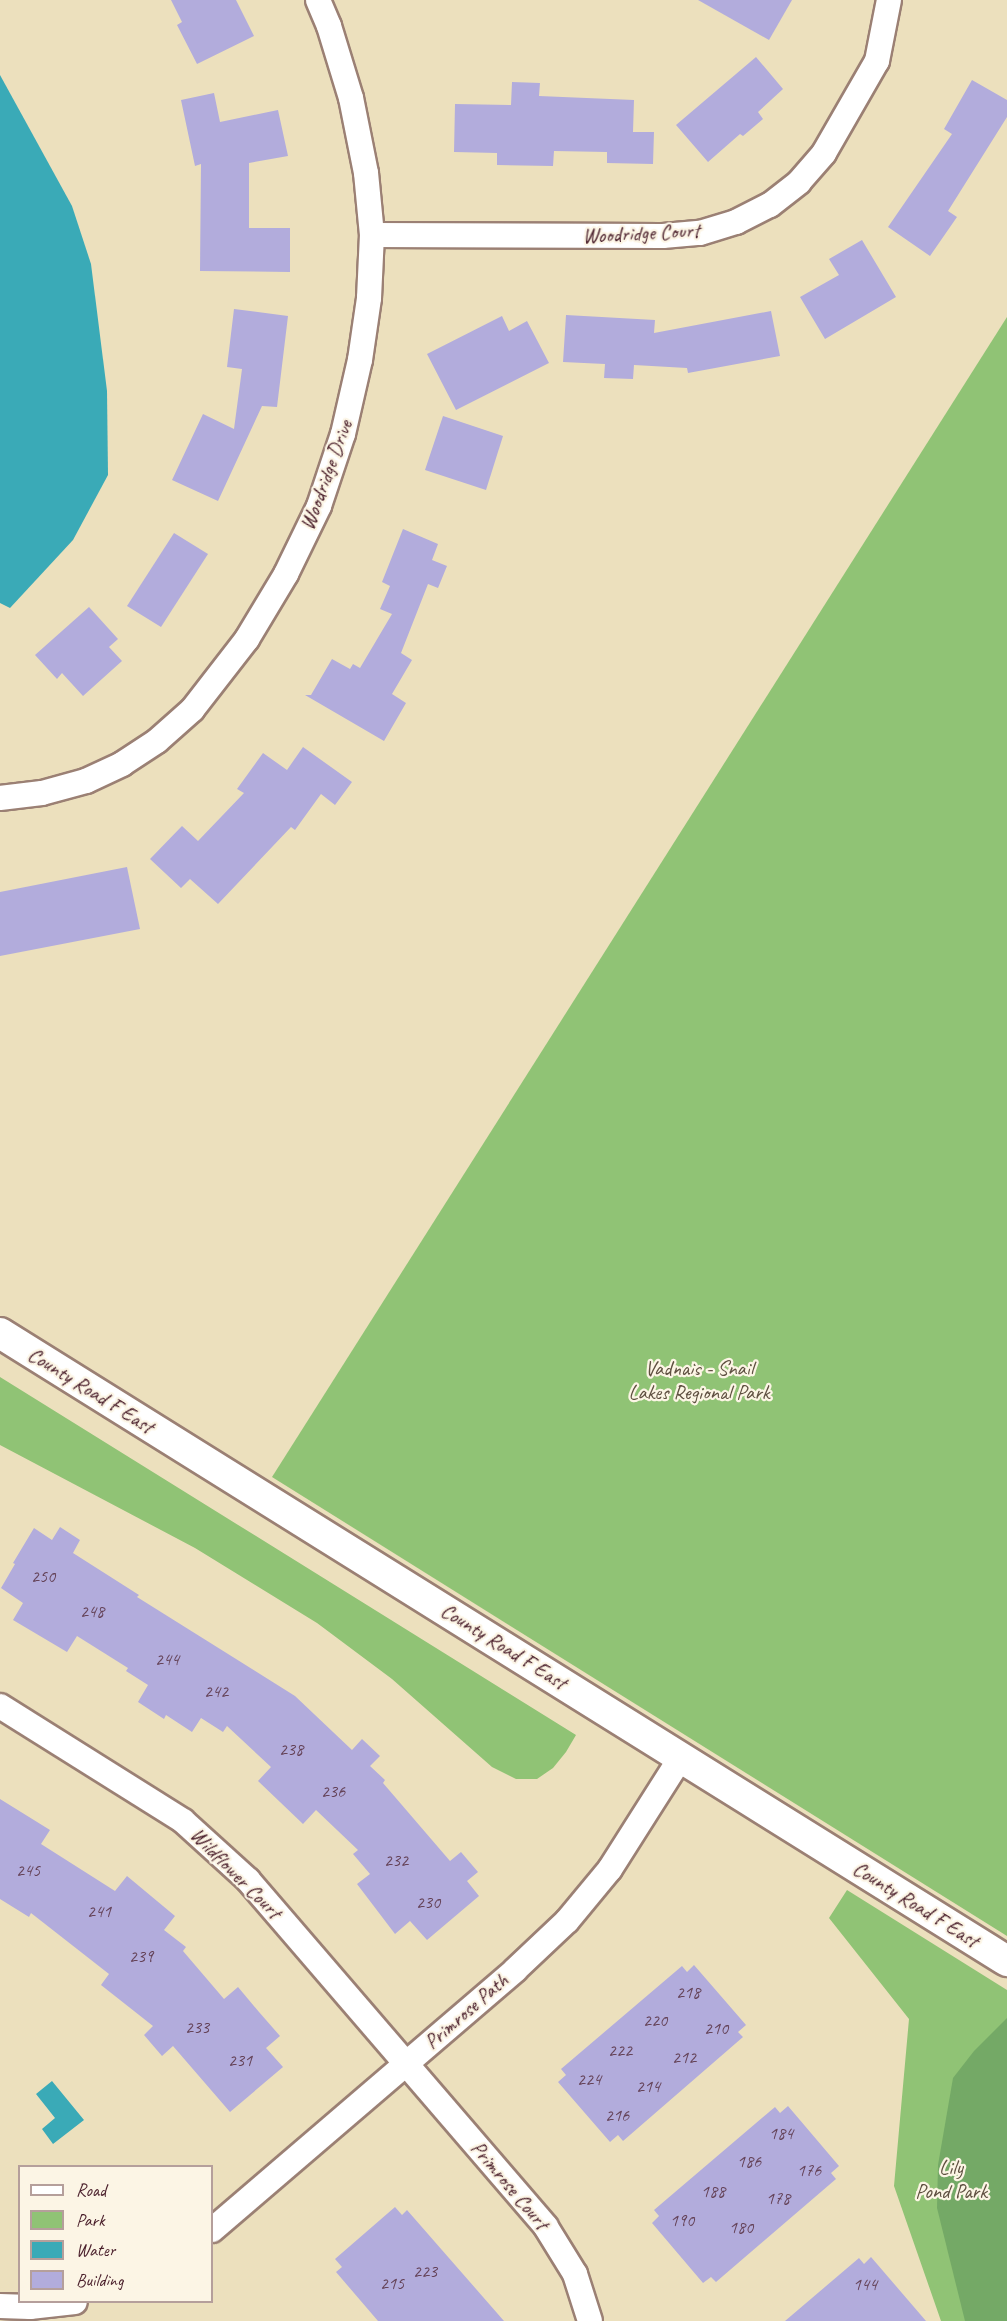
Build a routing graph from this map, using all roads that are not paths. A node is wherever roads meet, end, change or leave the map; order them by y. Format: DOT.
graph roads {
  1 [pos="318,0"];
  2 [pos="889,0"];
  3 [pos="372,235"];
  4 [pos="0,798"];
  5 [pos="0,1334"];
  6 [pos="0,1706"];
  7 [pos="681,1757"];
  8 [pos="1007,1961"];
  9 [pos="406,2063"];
  10 [pos="213,2229"];
  11 [pos="60,2303"];
  12 [pos="0,2306"];
  13 [pos="590,2321"];
  1 -- 3 [label="street, Woodridge Drive"];
  2 -- 3 [label="street, Woodridge Court"];
  3 -- 4 [label="street, Woodridge Drive"];
  5 -- 7 [label="street, County Road F East"];
  6 -- 9 [label="street, Wildflower Court"];
  7 -- 8 [label="street, County Road F East"];
  7 -- 9 [label="street, Primrose Path"];
  9 -- 10 [label="street, Primrose Path"];
  9 -- 13 [label="street, Primrose Court"];
  11 -- 12 [label="street"];
}
